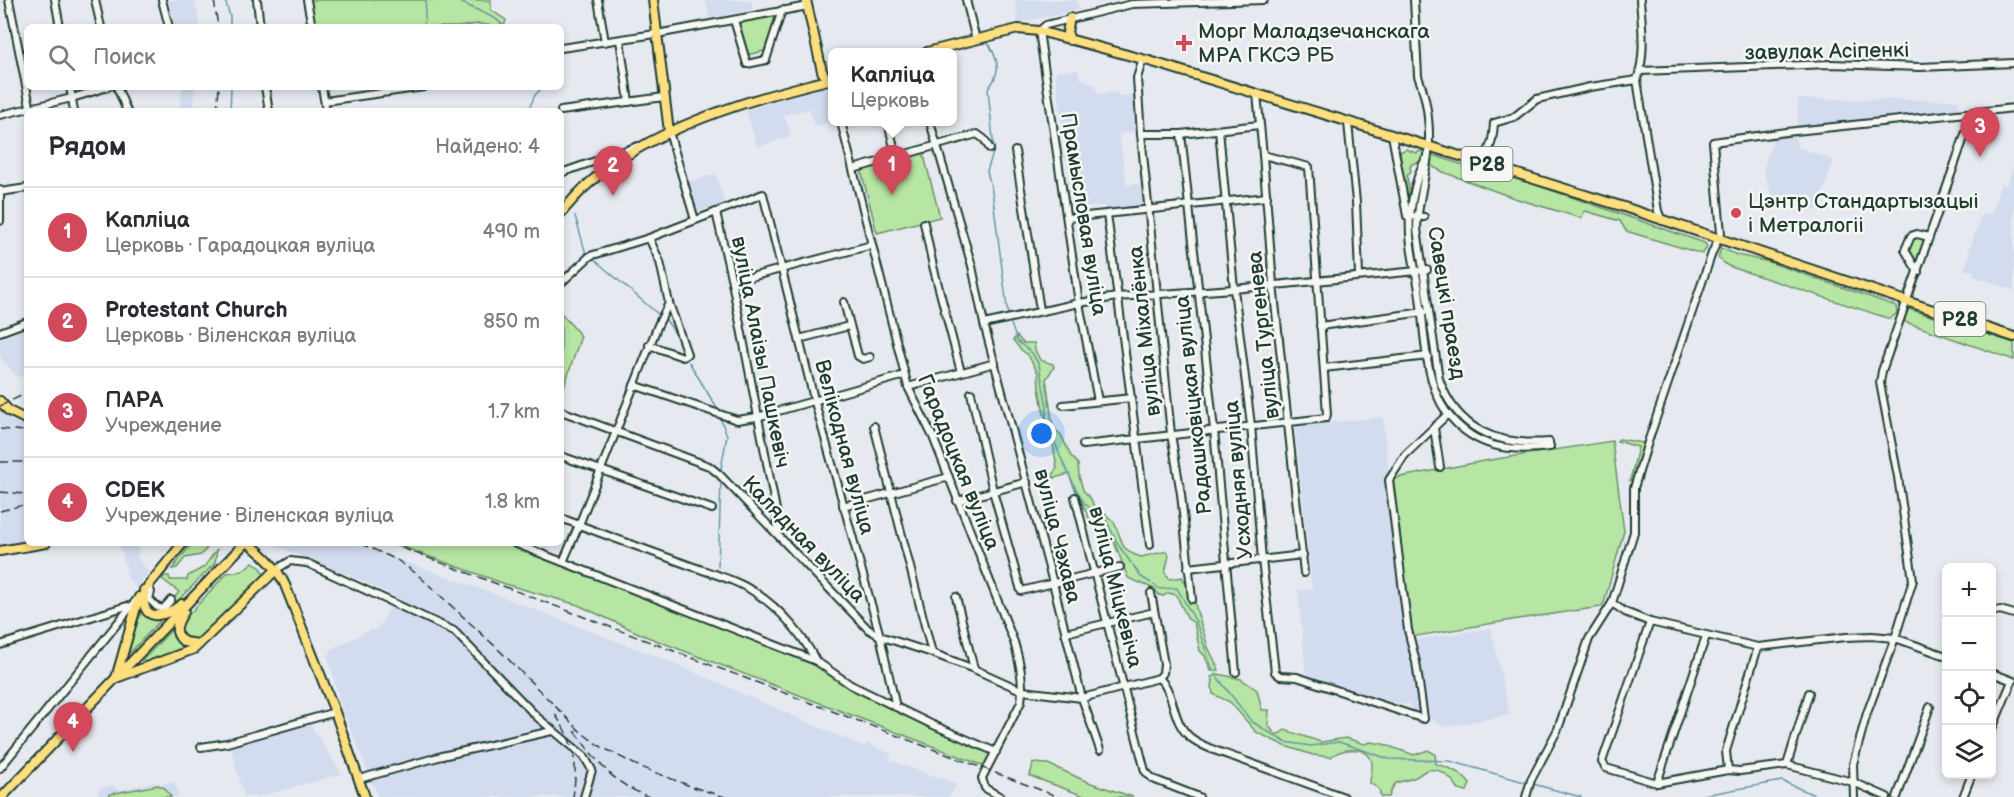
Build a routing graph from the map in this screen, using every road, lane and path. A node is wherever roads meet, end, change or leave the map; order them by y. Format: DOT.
graph roads {
  1 [pos="9,0"];
  2 [pos="55,0"];
  3 [pos="95,0"];
  4 [pos="162,0"];
  5 [pos="257,0"];
  6 [pos="307,0"];
  7 [pos="598,0"];
  8 [pos="653,0"];
  9 [pos="966,0"];
  10 [pos="1264,0"];
  11 [pos="1414,0"];
  12 [pos="1640,0"];
  13 [pos="1181,1"];
  14 [pos="807,3"];
  15 [pos="782,10"];
  16 [pos="1070,18"];
  17 [pos="734,20"];
  18 [pos="59,24"];
  19 [pos="100,24"];
  20 [pos="168,24"];
  21 [pos="260,24"];
  22 [pos="311,24"];
  23 [pos="1039,31"];
  24 [pos="657,34"];
  25 [pos="620,40"];
  26 [pos="976,40"];
  27 [pos="1070,40"];
  28 [pos="605,42"];
  29 [pos="564,48"];
  30 [pos="943,48"];
  31 [pos="1143,59"];
  32 [pos="2014,63"];
  33 [pos="1640,71"];
  34 [pos="828,78"];
  35 [pos="24,79"];
  36 [pos="1637,80"];
  37 [pos="828,82"];
  38 [pos="26,90"];
  39 [pos="71,90"];
  40 [pos="98,90"];
  41 [pos="118,90"];
  42 [pos="266,90"];
  43 [pos="323,90"];
  44 [pos="402,90"];
  45 [pos="1257,94"];
  46 [pos="664,97"];
  47 [pos="72,98"];
  48 [pos="325,101"];
  49 [pos="629,102"];
  50 [pos="30,108"];
  51 [pos="37,108"];
  52 [pos="74,108"];
  53 [pos="126,108"];
  54 [pos="268,108"];
  55 [pos="326,108"];
  56 [pos="2014,108"];
  57 [pos="24,111"];
  58 [pos="564,111"];
  59 [pos="1972,112"];
  60 [pos="0,115"];
  61 [pos="1348,123"];
  62 [pos="1259,125"];
  63 [pos="842,126"];
  64 [pos="889,126"];
  65 [pos="931,126"];
  66 [pos="1219,130"];
  67 [pos="669,132"];
  68 [pos="1141,134"];
  69 [pos="1181,134"];
  70 [pos="1392,135"];
  71 [pos="650,141"];
  72 [pos="936,145"];
  73 [pos="1428,146"];
  74 [pos="990,148"];
  75 [pos="1015,151"];
  76 [pos="1263,155"];
  77 [pos="896,156"];
  78 [pos="601,157"];
  79 [pos="1482,162"];
  80 [pos="608,169"];
  81 [pos="853,169"];
  82 [pos="564,172"];
  83 [pos="24,188"];
  84 [pos="0,191"];
  85 [pos="1267,197"];
  86 [pos="1226,201"];
  87 [pos="1188,206"];
  88 [pos="1149,209"];
  89 [pos="564,210"];
  90 [pos="716,212"];
  91 [pos="1107,214"];
  92 [pos="1415,216"];
  93 [pos="1066,218"];
  94 [pos="695,220"];
  95 [pos="0,221"];
  96 [pos="1663,221"];
  97 [pos="924,223"];
  98 [pos="1929,237"];
  99 [pos="649,238"];
  100 [pos="1716,239"];
  101 [pos="872,245"];
  102 [pos="782,268"];
  103 [pos="1422,271"];
  104 [pos="1918,272"];
  105 [pos="1359,275"];
  106 [pos="564,280"];
  107 [pos="1316,280"];
  108 [pos="732,282"];
  109 [pos="1273,284"];
  110 [pos="1234,289"];
  111 [pos="1197,290"];
  112 [pos="1157,295"];
  113 [pos="1118,297"];
  114 [pos="844,302"];
  115 [pos="1906,302"];
  116 [pos="669,303"];
  117 [pos="1079,303"];
  118 [pos="1040,310"];
  119 [pos="1426,312"];
  120 [pos="24,323"];
  121 [pos="984,324"];
  122 [pos="849,326"];
  123 [pos="1320,326"];
  124 [pos="0,332"];
  125 [pos="2014,337"];
  126 [pos="799,339"];
  127 [pos="650,345"];
  128 [pos="1428,356"];
  129 [pos="870,357"];
  130 [pos="995,363"];
  131 [pos="1324,368"];
  132 [pos="962,372"];
  133 [pos="905,375"];
  134 [pos="634,385"];
  135 [pos="908,387"];
  136 [pos="971,393"];
  137 [pos="1131,398"];
  138 [pos="814,399"];
  139 [pos="0,401"];
  140 [pos="1098,401"];
  141 [pos="1063,405"];
  142 [pos="564,412"];
  143 [pos="1448,414"];
  144 [pos="757,417"];
  145 [pos="24,418"];
  146 [pos="1289,422"];
  147 [pos="1251,425"];
  148 [pos="874,426"];
  149 [pos="1434,428"];
  150 [pos="1214,430"];
  151 [pos="615,431"];
  152 [pos="1171,434"];
  153 [pos="1135,438"];
  154 [pos="1083,445"];
  155 [pos="564,457"];
  156 [pos="1440,467"];
  157 [pos="601,469"];
  158 [pos="949,477"];
  159 [pos="1027,482"];
  160 [pos="993,491"];
  161 [pos="891,494"];
  162 [pos="1075,497"];
  163 [pos="957,501"];
  164 [pos="843,506"];
  165 [pos="712,509"];
  166 [pos="564,519"];
  167 [pos="579,525"];
  168 [pos="778,534"];
  169 [pos="1150,545"];
  170 [pos="29,546"];
  171 [pos="181,546"];
  172 [pos="244,546"];
  173 [pos="250,546"];
  174 [pos="522,546"];
  175 [pos="0,551"];
  176 [pos="1303,555"];
  177 [pos="1262,561"];
  178 [pos="563,562"];
  179 [pos="1225,565"];
  180 [pos="1120,567"];
  181 [pos="1188,568"];
  182 [pos="277,569"];
  183 [pos="1095,572"];
  184 [pos="1304,573"];
  185 [pos="1053,583"];
  186 [pos="202,588"];
  187 [pos="144,591"];
  188 [pos="1151,593"];
  189 [pos="956,597"];
  190 [pos="1192,599"];
  191 [pos="171,600"];
  192 [pos="1612,603"];
  193 [pos="128,606"];
  194 [pos="1996,611"];
  195 [pos="1154,612"];
  196 [pos="2014,614"];
  197 [pos="1108,622"];
  198 [pos="1650,622"];
  199 [pos="1065,633"];
  200 [pos="880,636"];
  201 [pos="1706,636"];
  202 [pos="1895,638"];
  203 [pos="201,644"];
  204 [pos="0,645"];
  205 [pos="1758,647"];
  206 [pos="932,653"];
  207 [pos="1942,654"];
  208 [pos="816,661"];
  209 [pos="974,669"];
  210 [pos="1236,672"];
  211 [pos="1996,675"];
  212 [pos="1159,678"];
  213 [pos="115,679"];
  214 [pos="2013,681"];
  215 [pos="1124,686"];
  216 [pos="1023,691"];
  217 [pos="1809,693"];
  218 [pos="1082,698"];
  219 [pos="896,707"];
  220 [pos="1930,707"];
  221 [pos="335,712"];
  222 [pos="1994,725"];
  223 [pos="552,730"];
  224 [pos="201,747"];
  225 [pos="1100,750"];
  226 [pos="996,752"];
  227 [pos="1787,765"];
  228 [pos="0,768"];
  229 [pos="1728,770"];
  230 [pos="359,779"];
  231 [pos="1970,779"];
  232 [pos="1853,782"];
  233 [pos="1657,783"];
  234 [pos="1526,796"];
  235 [pos="2,797"];
  236 [pos="365,797"];
  237 [pos="584,797"];
  238 [pos="1001,797"];
  239 [pos="1199,797"];
  240 [pos="1344,797"];
  241 [pos="1854,797"];
  242 [pos="1887,797"];
  243 [pos="1897,797"];
  244 [pos="1963,797"];
  1 -- 35 [label="street"];
  2 -- 18 [label="street"];
  3 -- 19 [label="street"];
  4 -- 20 [label="street"];
  5 -- 21 [label="street"];
  6 -- 22 [label="street"];
  7 -- 28 [label="street"];
  8 -- 24 [label="main road"];
  9 -- 26 [label="street"];
  10 -- 13 [label="street"];
  11 -- 73 [label="street"];
  12 -- 33 [label="street"];
  13 -- 16 [label="street"];
  14 -- 15 [label="street"];
  14 -- 34 [label="main road"];
  15 -- 17 [label="street"];
  15 -- 17 [label="street"];
  16 -- 23 [label="street"];
  16 -- 27 [label="main road"];
  17 -- 24 [label="street"];
  23 -- 26 [label="main road, Р28"];
  23 -- 27 [label="main road, Р28"];
  23 -- 93 [label="street, Прамысловая вуліца"];
  24 -- 25 [label="street"];
  24 -- 46 [label="main road"];
  25 -- 28 [label="street"];
  25 -- 49 [label="street"];
  26 -- 30 [label="main road, Р28"];
  27 -- 31 [label="main road, Р28"];
  28 -- 29 [label="street"];
  31 -- 45 [label="main road, Р28"];
  31 -- 68 [label="street, вуліца Міхалёнка"];
  32 -- 33 [label="street, завулак Асіпенкі"];
  33 -- 36 [label="street"];
  36 -- 79 [label="street"];
  36 -- 96 [label="street"];
  37 -- 67 [label="main road"];
  38 -- 50 [label="street"];
  39 -- 47 [label="street"];
  40 -- 47 [label="street"];
  41 -- 53 [label="street"];
  42 -- 54 [label="street"];
  43 -- 48 [label="street"];
  44 -- 48 [label="street"];
  45 -- 61 [label="main road, Р28"];
  45 -- 62 [label="street, вуліца Тургенева"];
  46 -- 49 [label="street"];
  46 -- 67 [label="main road"];
  47 -- 51 [label="street"];
  47 -- 52 [label="street"];
  48 -- 55 [label="street"];
  49 -- 58 [label="street"];
  56 -- 59 [label="street"];
  57 -- 60 [label="street"];
  59 -- 98 [label="street"];
  59 -- 100 [label="street"];
  61 -- 70 [label="main road, Р28"];
  61 -- 105 [label="street"];
  62 -- 66 [label="street"];
  62 -- 76 [label="street, вуліца Тургенева"];
  63 -- 81 [label="street, Гарадоцкая вуліца"];
  64 -- 77 [label="street"];
  65 -- 72 [label="street, вуліца Чэхава"];
  66 -- 69 [label="street"];
  66 -- 86 [label="street, Усходняя вуліца"];
  67 -- 71 [label="main road"];
  67 -- 94 [label="street"];
  68 -- 69 [label="street"];
  68 -- 88 [label="street, вуліца Міхалёнка"];
  69 -- 87 [label="street, Радашковіцкая вуліца"];
  70 -- 73 [label="main road, Р28"];
  70 -- 92 [label="street, Савецкі праезд"];
  71 -- 78 [label="street"];
  71 -- 80 [label="main road"];
  72 -- 74 [label="street"];
  72 -- 77 [label="street"];
  72 -- 121 [label="street, вуліца Чэхава"];
  73 -- 79 [label="main road, Р28"];
  73 -- 92 [label="street, Савецкі праезд"];
  75 -- 118 [label="street"];
  76 -- 85 [label="street, вуліца Тургенева"];
  76 -- 107 [label="street"];
  77 -- 81 [label="street"];
  78 -- 80 [label="street"];
  78 -- 82 [label="street"];
  79 -- 96 [label="main road, Р28"];
  80 -- 89 [label="main road"];
  81 -- 101 [label="street, Гарадоцкая вуліца"];
  83 -- 84 [label="street"];
  84 -- 95 [label="street"];
  85 -- 86 [label="street"];
  85 -- 109 [label="street, вуліца Тургенева"];
  86 -- 87 [label="street"];
  86 -- 110 [label="street, Усходняя вуліца"];
  87 -- 88 [label="street"];
  87 -- 111 [label="street, Радашковіцкая вуліца"];
  88 -- 91 [label="street"];
  88 -- 112 [label="street, вуліца Міхалёнка"];
  90 -- 94 [label="street"];
  90 -- 102 [label="street, Велікодная вуліца"];
  90 -- 108 [label="street, вуліца Алаізы Пашкевіч"];
  91 -- 93 [label="street"];
  91 -- 113 [label="street"];
  92 -- 103 [label="street, Савецкі праезд"];
  93 -- 117 [label="street, Прамысловая вуліца"];
  94 -- 99 [label="street"];
  96 -- 100 [label="main road, Р28"];
  97 -- 132 [label="street"];
  98 -- 104 [label="street"];
  98 -- 104 [label="street"];
  99 -- 106 [label="street"];
  99 -- 116 [label="street"];
  100 -- 115 [label="main road, Р28"];
  100 -- 192 [label="street"];
  101 -- 102 [label="street"];
  101 -- 133 [label="street, Гарадоцкая вуліца"];
  102 -- 108 [label="street"];
  102 -- 126 [label="street, Велікодная вуліца"];
  103 -- 105 [label="street"];
  103 -- 119 [label="street, Савецкі праезд"];
  104 -- 115 [label="street"];
  105 -- 107 [label="street"];
  107 -- 109 [label="street"];
  107 -- 123 [label="street"];
  108 -- 144 [label="street, вуліца Алаізы Пашкевіч"];
  109 -- 110 [label="street"];
  109 -- 146 [label="street, вуліца Тургенева"];
  110 -- 111 [label="street"];
  110 -- 147 [label="street, Усходняя вуліца"];
  111 -- 112 [label="street"];
  111 -- 150 [label="street, Радашковіцкая вуліца"];
  112 -- 113 [label="street"];
  112 -- 152 [label="street, вуліца Міхалёнка"];
  113 -- 117 [label="street"];
  113 -- 137 [label="street"];
  114 -- 122 [label="street"];
  115 -- 125 [label="main road, Р28"];
  115 -- 202 [label="street"];
  116 -- 127 [label="street"];
  116 -- 127 [label="street"];
  117 -- 118 [label="street"];
  117 -- 140 [label="street, Прамысловая вуліца"];
  118 -- 121 [label="street"];
  119 -- 123 [label="street"];
  119 -- 128 [label="street, Савецкі праезд"];
  119 -- 143 [label="street, Савецкі праезд"];
  120 -- 124 [label="street"];
  121 -- 130 [label="street, вуліца Чэхава"];
  122 -- 126 [label="street"];
  122 -- 129 [label="street"];
  123 -- 131 [label="street"];
  126 -- 138 [label="street, Велікодная вуліца"];
  127 -- 134 [label="street"];
  128 -- 131 [label="street"];
  128 -- 143 [label="street, Савецкі праезд"];
  130 -- 132 [label="street"];
  130 -- 159 [label="street, вуліца Чэхава"];
  131 -- 146 [label="street"];
  132 -- 135 [label="street"];
  133 -- 135 [label="street, Гарадоцкая вуліца"];
  133 -- 138 [label="street"];
  134 -- 144 [label="street"];
  134 -- 151 [label="street"];
  135 -- 158 [label="street, Гарадоцкая вуліца"];
  136 -- 160 [label="street"];
  137 -- 140 [label="street"];
  137 -- 153 [label="street"];
  138 -- 144 [label="street"];
  138 -- 164 [label="street, Велікодная вуліца"];
  139 -- 145 [label="main road"];
  140 -- 141 [label="street"];
  142 -- 151 [label="street, Калядная вуліца"];
  143 -- 149 [label="street"];
  144 -- 168 [label="street, вуліца Алаізы Пашкевіч"];
  146 -- 147 [label="street"];
  146 -- 176 [label="street, вуліца Тургенева"];
  147 -- 150 [label="street"];
  147 -- 177 [label="street, Усходняя вуліца"];
  148 -- 161 [label="street"];
  149 -- 156 [label="street"];
  149 -- 177 [label="street, Усходняя вуліца"];
  150 -- 152 [label="street"];
  150 -- 179 [label="street, Радашковіцкая вуліца"];
  151 -- 157 [label="street"];
  151 -- 168 [label="street, Калядная вуліца"];
  152 -- 153 [label="street"];
  152 -- 181 [label="street, вуліца Міхалёнка"];
  153 -- 154 [label="street"];
  153 -- 169 [label="street"];
  155 -- 157 [label="street"];
  157 -- 165 [label="street"];
  157 -- 167 [label="street"];
  158 -- 161 [label="street"];
  158 -- 163 [label="street, Гарадоцкая вуліца"];
  159 -- 160 [label="street"];
  159 -- 185 [label="street, вуліца Чэхава"];
  160 -- 163 [label="street"];
  160 -- 185 [label="street"];
  161 -- 164 [label="street"];
  161 -- 206 [label="street"];
  162 -- 183 [label="street, вуліца Міцкевіча"];
  163 -- 216 [label="street, Гарадоцкая вуліца"];
  164 -- 200 [label="street, Велікодная вуліца"];
  166 -- 167 [label="street"];
  167 -- 178 [label="street"];
  167 -- 208 [label="street"];
  168 -- 200 [label="street, Калядная вуліца"];
  170 -- 175 [label="main road"];
  171 -- 187 [label="main road"];
  172 -- 186 [label="main road"];
  173 -- 182 [label="main road"];
  174 -- 178 [label="street"];
  176 -- 177 [label="street"];
  176 -- 184 [label="street, вуліца Тургенева"];
  177 -- 179 [label="street"];
  178 -- 208 [label="street"];
  179 -- 181 [label="street"];
  179 -- 210 [label="street, Радашковіцкая вуліца"];
  180 -- 183 [label="street"];
  181 -- 190 [label="street, вуліца Міхалёнка"];
  182 -- 203 [label="main road"];
  182 -- 221 [label="main road"];
  182 -- 223 [label="street"];
  183 -- 185 [label="street"];
  183 -- 197 [label="street, вуліца Міцкевіча"];
  185 -- 199 [label="street, вуліца Чэхава"];
  186 -- 187 [label="main road"];
  186 -- 203 [label="main road"];
  186 -- 213 [label="main road"];
  187 -- 191 [label="street"];
  187 -- 213 [label="main road"];
  187 -- 228 [label="street"];
  188 -- 195 [label="street"];
  189 -- 209 [label="street"];
  192 -- 198 [label="street"];
  192 -- 234 [label="street"];
  193 -- 204 [label="street"];
  194 -- 196 [label="street"];
  195 -- 197 [label="street"];
  195 -- 212 [label="street"];
  197 -- 199 [label="street"];
  197 -- 215 [label="street, вуліца Міцкевіча"];
  198 -- 201 [label="street"];
  198 -- 233 [label="street"];
  199 -- 218 [label="street, вуліца Чэхава"];
  200 -- 206 [label="street, Калядная вуліца"];
  200 -- 219 [label="street, Велікодная вуліца"];
  201 -- 205 [label="street"];
  201 -- 233 [label="street"];
  202 -- 205 [label="street"];
  202 -- 207 [label="street"];
  202 -- 232 [label="street"];
  203 -- 213 [label="main road"];
  205 -- 229 [label="street"];
  206 -- 209 [label="street, Калядная вуліца"];
  208 -- 219 [label="street"];
  209 -- 216 [label="street, Калядная вуліца"];
  211 -- 214 [label="street"];
  212 -- 215 [label="street"];
  212 -- 240 [label="street"];
  213 -- 235 [label="main road"];
  214 -- 222 [label="street"];
  215 -- 218 [label="street"];
  215 -- 239 [label="street, вуліца Міцкевіча"];
  216 -- 218 [label="street, Калядная вуліца"];
  216 -- 226 [label="street, Гарадоцкая вуліца"];
  217 -- 227 [label="street"];
  218 -- 225 [label="street, вуліца Чэхава"];
  219 -- 226 [label="street"];
  220 -- 243 [label="street"];
  221 -- 224 [label="street"];
  221 -- 230 [label="main road"];
  223 -- 230 [label="street"];
  223 -- 237 [label="street"];
  226 -- 238 [label="street, Гарадоцкая вуліца"];
  227 -- 229 [label="street"];
  227 -- 232 [label="street"];
  229 -- 233 [label="street"];
  230 -- 236 [label="main road"];
  231 -- 244 [label="street"];
  232 -- 241 [label="street"];
  232 -- 242 [label="street"];
}
